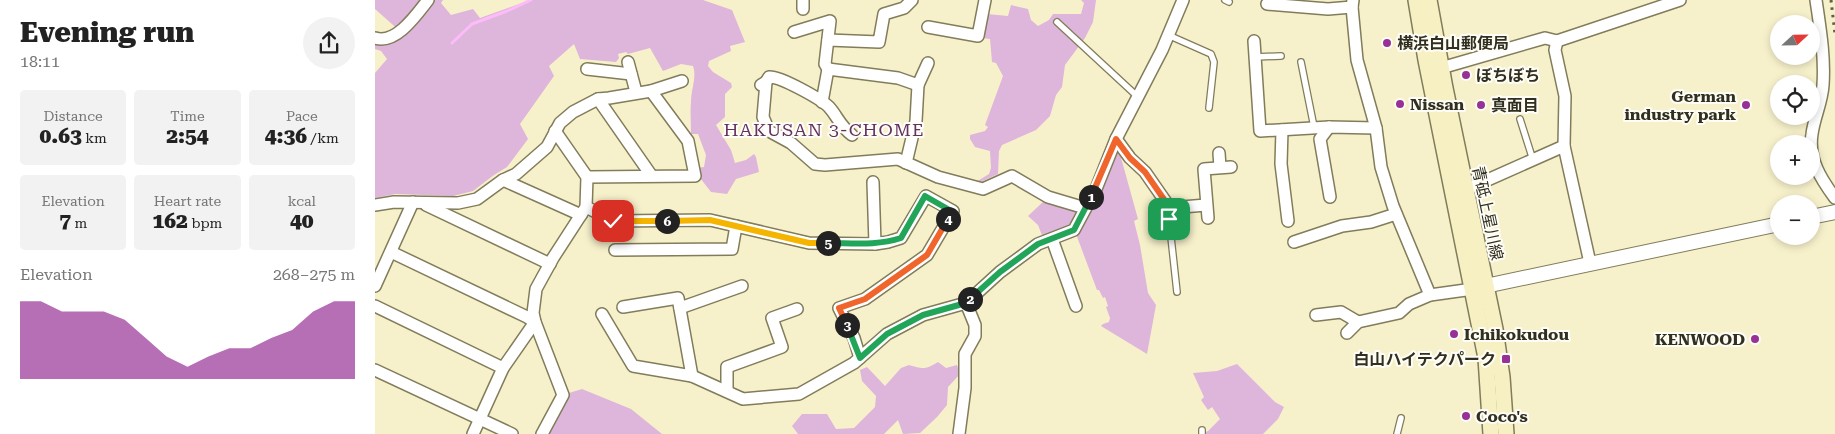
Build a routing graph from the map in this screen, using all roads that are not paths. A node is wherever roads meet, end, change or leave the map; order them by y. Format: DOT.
graph roads {
  1 [pos="429,0"];
  2 [pos="912,0"];
  3 [pos="985,0"];
  4 [pos="1183,0"];
  5 [pos="1416,0"];
  6 [pos="1429,0"];
  7 [pos="1680,0"];
  8 [pos="1816,0"];
  9 [pos="1267,4"];
  10 [pos="1353,4"];
  11 [pos="1057,22"];
  12 [pos="928,27"];
  13 [pos="794,32"];
  14 [pos="1168,35"];
  15 [pos="375,38"];
  16 [pos="828,40"];
  17 [pos="1254,41"];
  18 [pos="1557,41"];
  19 [pos="1281,56"];
  20 [pos="1255,57"];
  21 [pos="628,62"];
  22 [pos="1301,62"];
  23 [pos="928,64"];
  24 [pos="1441,68"];
  25 [pos="587,69"];
  26 [pos="828,69"];
  27 [pos="631,74"];
  28 [pos="682,81"];
  29 [pos="918,85"];
  30 [pos="651,90"];
  31 [pos="636,92"];
  32 [pos="1138,97"];
  33 [pos="598,98"];
  34 [pos="822,102"];
  35 [pos="1209,108"];
  36 [pos="1520,119"];
  37 [pos="1329,127"];
  38 [pos="1314,128"];
  39 [pos="1376,128"];
  40 [pos="1282,130"];
  41 [pos="555,131"];
  42 [pos="852,135"];
  43 [pos="1116,139"];
  44 [pos="1564,146"];
  45 [pos="1219,153"];
  46 [pos="1533,160"];
  47 [pos="906,163"];
  48 [pos="651,175"];
  49 [pos="587,177"];
  50 [pos="503,180"];
  51 [pos="873,182"];
  52 [pos="1465,190"];
  53 [pos="1330,197"];
  54 [pos="1835,198"];
  55 [pos="417,203"];
  56 [pos="375,205"];
  57 [pos="1206,205"];
  58 [pos="1085,208"];
  59 [pos="1170,208"];
  60 [pos="583,211"];
  61 [pos="1835,212"];
  62 [pos="1396,214"];
  63 [pos="1820,215"];
  64 [pos="1208,218"];
  65 [pos="1288,221"];
  66 [pos="737,226"];
  67 [pos="1770,226"];
  68 [pos="1053,239"];
  69 [pos="1293,242"];
  70 [pos="875,244"];
  71 [pos="615,250"];
  72 [pos="391,252"];
  73 [pos="1590,263"];
  74 [pos="550,264"];
  75 [pos="375,286"];
  76 [pos="742,286"];
  77 [pos="1479,288"];
  78 [pos="1177,292"];
  79 [pos="1430,295"];
  80 [pos="966,303"];
  81 [pos="375,306"];
  82 [pos="1076,306"];
  83 [pos="623,307"];
  84 [pos="680,308"];
  85 [pos="797,309"];
  86 [pos="602,314"];
  87 [pos="1316,315"];
  88 [pos="535,322"];
  89 [pos="1358,322"];
  90 [pos="1347,334"];
  91 [pos="860,358"];
  92 [pos="503,368"];
  93 [pos="375,370"];
  94 [pos="692,376"];
  95 [pos="727,391"];
  96 [pos="1401,418"];
  97 [pos="480,420"];
  98 [pos="473,434"];
  99 [pos="512,434"];
  100 [pos="542,434"];
  101 [pos="959,434"];
  102 [pos="1397,434"];
  103 [pos="1491,434"];
  104 [pos="1506,434"];
  1 -- 15 [label="street"];
  2 -- 16 [label="street"];
  3 -- 12 [label="street"];
  4 -- 14 [label="street"];
  5 -- 77 [label="main road, 青砥上星川線"];
  6 -- 24 [label="main road, 青砥上星川線"];
  7 -- 18 [label="street"];
  8 -- 54 [label="street"];
  9 -- 10 [label="street"];
  10 -- 39 [label="street"];
  11 -- 32 [label="lane"];
  13 -- 16 [label="street"];
  14 -- 32 [label="street"];
  14 -- 35 [label="lane"];
  16 -- 26 [label="street"];
  17 -- 20 [label="street"];
  18 -- 24 [label="street"];
  18 -- 44 [label="street"];
  19 -- 20 [label="lane"];
  20 -- 40 [label="street"];
  21 -- 27 [label="street"];
  22 -- 38 [label="lane"];
  23 -- 29 [label="street"];
  24 -- 52 [label="main road, 青砥上星川線"];
  25 -- 27 [label="street"];
  26 -- 29 [label="street"];
  26 -- 34 [label="street"];
  27 -- 31 [label="street"];
  28 -- 30 [label="street"];
  29 -- 47 [label="street"];
  30 -- 31 [label="street"];
  30 -- 48 [label="street"];
  31 -- 33 [label="street"];
  32 -- 43 [label="street"];
  33 -- 41 [label="street"];
  33 -- 48 [label="street"];
  34 -- 42 [label="street"];
  34 -- 47 [label="street"];
  36 -- 46 [label="lane"];
  37 -- 38 [label="street"];
  37 -- 39 [label="street"];
  37 -- 53 [label="street"];
  38 -- 40 [label="street"];
  39 -- 62 [label="street"];
  40 -- 65 [label="street"];
  41 -- 49 [label="street"];
  41 -- 50 [label="street"];
  43 -- 58 [label="street"];
  43 -- 59 [label="street"];
  44 -- 46 [label="street"];
  44 -- 73 [label="street"];
  45 -- 57 [label="street"];
  46 -- 52 [label="street"];
  47 -- 58 [label="street"];
  48 -- 49 [label="street"];
  49 -- 60 [label="street"];
  50 -- 55 [label="street"];
  50 -- 60 [label="street"];
  51 -- 70 [label="street"];
  52 -- 77 [label="main road, 青砥上星川線"];
  55 -- 56 [label="street"];
  55 -- 72 [label="street"];
  55 -- 74 [label="street"];
  57 -- 59 [label="street"];
  57 -- 64 [label="street"];
  58 -- 68 [label="street"];
  59 -- 78 [label="lane"];
  60 -- 66 [label="street"];
  60 -- 74 [label="street"];
  61 -- 63 [label="street"];
  62 -- 69 [label="street"];
  62 -- 79 [label="street"];
  66 -- 70 [label="street"];
  66 -- 71 [label="street"];
  67 -- 73 [label="street"];
  68 -- 80 [label="street"];
  68 -- 82 [label="street"];
  70 -- 91 [label="street"];
  72 -- 75 [label="street"];
  72 -- 88 [label="street"];
  73 -- 77 [label="street"];
  74 -- 88 [label="street"];
  76 -- 84 [label="street"];
  77 -- 79 [label="street"];
  77 -- 103 [label="main road, 青砥上星川線"];
  77 -- 104 [label="main road, 青砥上星川線"];
  79 -- 89 [label="street"];
  80 -- 91 [label="street"];
  80 -- 101 [label="street"];
  81 -- 92 [label="street"];
  83 -- 84 [label="street"];
  84 -- 94 [label="street"];
  85 -- 95 [label="street"];
  86 -- 94 [label="street"];
  87 -- 89 [label="street"];
  88 -- 92 [label="street"];
  88 -- 100 [label="street"];
  89 -- 90 [label="street"];
  91 -- 95 [label="street"];
  92 -- 97 [label="street"];
  93 -- 97 [label="street"];
  94 -- 95 [label="street"];
  96 -- 102 [label="lane"];
  97 -- 98 [label="street"];
  97 -- 99 [label="street"];
}
